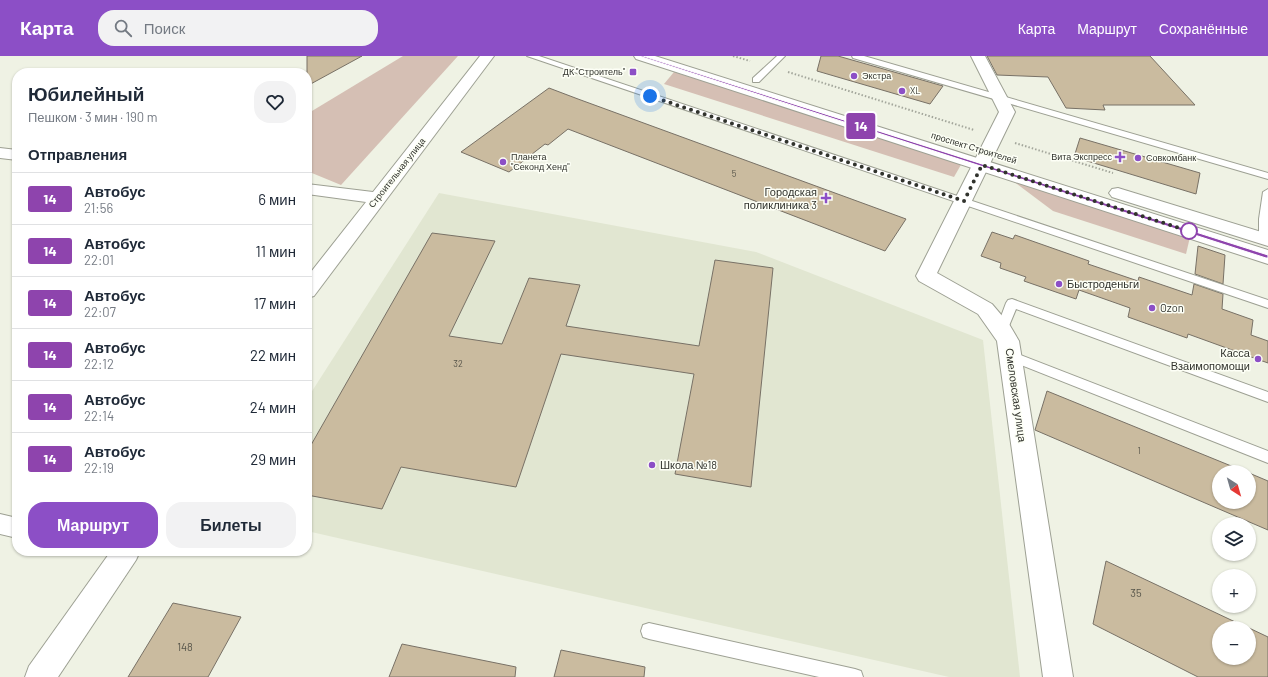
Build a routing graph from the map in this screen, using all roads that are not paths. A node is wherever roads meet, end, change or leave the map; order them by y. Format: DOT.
graph roads {
  1 [pos="487,56"];
  2 [pos="531,56"];
  3 [pos="641,56"];
  4 [pos="680,56"];
  5 [pos="781,56"];
  6 [pos="856,56"];
  7 [pos="978,56"];
  8 [pos="756,80"];
  9 [pos="1000,98"];
  10 [pos="0,153"];
  11 [pos="12,154"];
  12 [pos="985,159"];
  13 [pos="1268,176"];
  14 [pos="312,190"];
  15 [pos="1268,192"];
  16 [pos="378,198"];
  17 [pos="964,201"];
  18 [pos="1266,239"];
  19 [pos="1268,257"];
  20 [pos="312,284"];
  21 [pos="1240,294"];
  22 [pos="1268,304"];
  23 [pos="1268,309"];
  24 [pos="1002,330"];
  25 [pos="1010,356"];
  26 [pos="1268,397"];
  27 [pos="1268,457"];
  28 [pos="0,524"];
  29 [pos="12,527"];
  30 [pos="124,556"];
  31 [pos="649,631"];
  32 [pos="40,677"];
  33 [pos="855,677"];
  34 [pos="1058,677"];
  1 -- 16 [label="street, Строительная улица"];
  2 -- 17 [label="lane"];
  3 -- 12 [label="street, проспект Строителей"];
  4 -- 8 [label="street, проспект Строителей"];
  5 -- 8 [label="lane"];
  6 -- 9 [label="lane"];
  7 -- 9 [label="street"];
  8 -- 12 [label="street, проспект Строителей"];
  9 -- 12 [label="street, Смеловская улица"];
  9 -- 13 [label="lane"];
  10 -- 11 [label="street"];
  12 -- 17 [label="street, Смеловская улица"];
  12 -- 18 [label="street, проспект Строителей"];
  12 -- 19 [label="street, проспект Строителей"];
  14 -- 16 [label="street"];
  15 -- 18 [label="lane"];
  16 -- 20 [label="street, Строительная улица"];
  17 -- 21 [label="lane"];
  17 -- 24 [label="street, Смеловская улица"];
  21 -- 22 [label="lane"];
  21 -- 23 [label="lane"];
  24 -- 25 [label="street, Смеловская улица"];
  24 -- 26 [label="lane"];
  25 -- 27 [label="lane"];
  25 -- 34 [label="street, Смеловская улица"];
  28 -- 29 [label="street"];
  30 -- 32 [label="street"];
  31 -- 33 [label="lane"];
}
